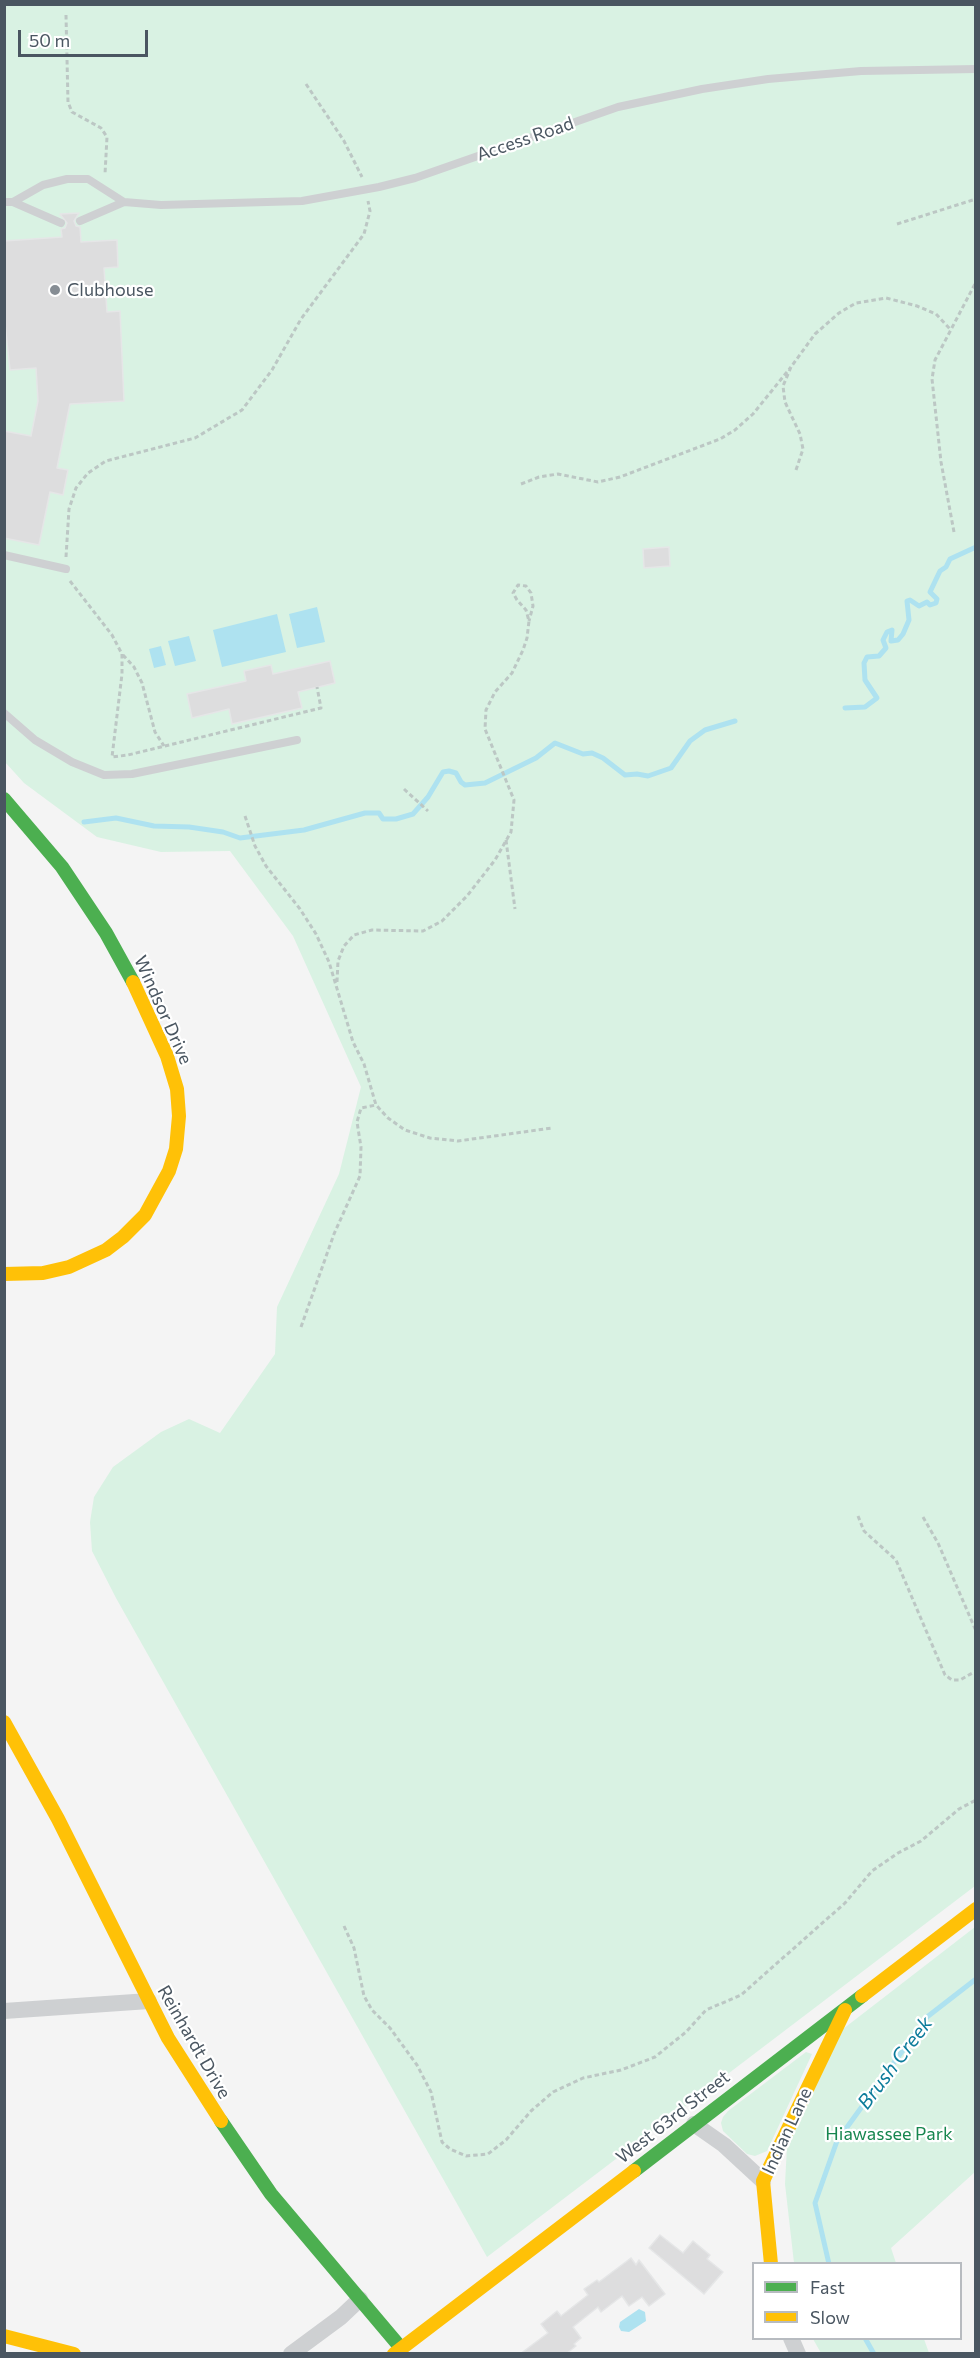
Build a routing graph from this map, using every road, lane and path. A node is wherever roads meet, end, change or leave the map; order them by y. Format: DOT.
graph roads {
  1 [pos="66,15"];
  2 [pos="975,69"];
  3 [pos="306,84"];
  4 [pos="105,188"];
  5 [pos="366,190"];
  6 [pos="975,200"];
  7 [pos="9,202"];
  8 [pos="124,202"];
  9 [pos="80,222"];
  10 [pos="61,223"];
  11 [pos="897,224"];
  12 [pos="975,282"];
  13 [pos="950,329"];
  14 [pos="791,367"];
  15 [pos="796,470"];
  16 [pos="521,484"];
  17 [pos="954,532"];
  18 [pos="4,555"];
  19 [pos="66,569"];
  20 [pos="530,621"];
  21 [pos="122,654"];
  22 [pos="317,687"];
  23 [pos="4,713"];
  24 [pos="297,741"];
  25 [pos="164,746"];
  26 [pos="404,789"];
  27 [pos="4,799"];
  28 [pos="428,810"];
  29 [pos="244,816"];
  30 [pos="506,840"];
  31 [pos="515,909"];
  32 [pos="337,982"];
  33 [pos="376,1105"];
  34 [pos="552,1128"];
  35 [pos="4,1274"];
  36 [pos="301,1327"];
  37 [pos="858,1516"];
  38 [pos="922,1517"];
  39 [pos="975,1631"];
  40 [pos="975,1671"];
  41 [pos="4,1722"];
  42 [pos="975,1800"];
  43 [pos="975,1910"];
  44 [pos="345,1926"];
  45 [pos="149,2001"];
  46 [pos="847,2006"];
  47 [pos="4,2011"];
  48 [pos="694,2124"];
  49 [pos="763,2181"];
  50 [pos="771,2262"];
  51 [pos="360,2299"];
  52 [pos="4,2336"];
  53 [pos="792,2340"];
  54 [pos="398,2351"];
  55 [pos="74,2354"];
  56 [pos="291,2354"];
  57 [pos="798,2354"];
  1 -- 4 [label="path"];
  2 -- 5 [label="lane, Access Road"];
  3 -- 5 [label="path"];
  4 -- 7 [label="lane"];
  4 -- 8 [label="lane"];
  5 -- 8 [label="lane, Access Road"];
  5 -- 19 [label="path"];
  6 -- 11 [label="path"];
  7 -- 10 [label="lane"];
  8 -- 9 [label="lane, Access Road"];
  12 -- 13 [label="path"];
  13 -- 14 [label="path"];
  13 -- 17 [label="path"];
  14 -- 15 [label="path"];
  14 -- 16 [label="path"];
  18 -- 19 [label="lane"];
  19 -- 21 [label="path"];
  20 -- 20 [label="path"];
  20 -- 30 [label="path"];
  21 -- 25 [label="path"];
  21 -- 25 [label="path"];
  22 -- 25 [label="path"];
  23 -- 24 [label="lane"];
  26 -- 28 [label="path"];
  27 -- 35 [label="street, Windsor Drive"];
  29 -- 32 [label="path"];
  30 -- 31 [label="path"];
  30 -- 32 [label="path"];
  32 -- 33 [label="path"];
  33 -- 34 [label="path"];
  33 -- 36 [label="path"];
  37 -- 40 [label="path"];
  38 -- 39 [label="path"];
  41 -- 45 [label="street, Reinhardt Drive"];
  42 -- 44 [label="path"];
  43 -- 46 [label="street, West 63rd Street"];
  45 -- 47 [label="street"];
  45 -- 51 [label="street, Reinhardt Drive"];
  46 -- 48 [label="street, West 63rd Street"];
  46 -- 49 [label="street, Indian Lane"];
  48 -- 49 [label="street"];
  48 -- 54 [label="street, West 63rd Street"];
  49 -- 50 [label="street, Indian Lane"];
  51 -- 54 [label="street, Reinhardt Drive"];
  51 -- 56 [label="street"];
  52 -- 55 [label="street"];
  53 -- 57 [label="street"];
}
